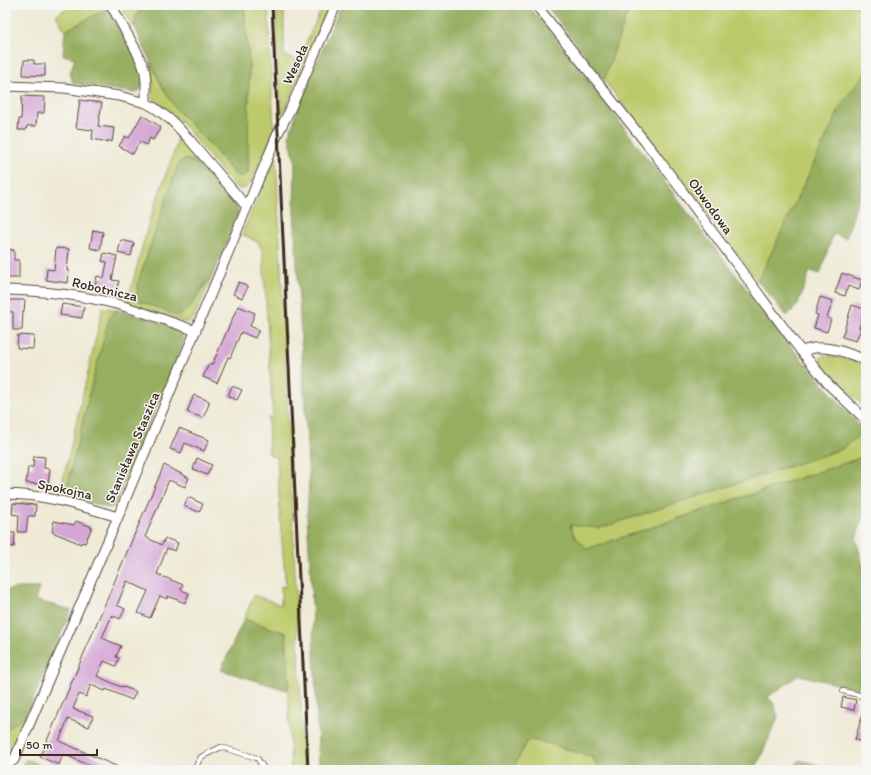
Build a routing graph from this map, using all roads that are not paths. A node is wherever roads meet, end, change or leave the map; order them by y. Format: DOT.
graph roads {
  1 [pos="111,5"];
  2 [pos="336,5"];
  3 [pos="536,5"];
  4 [pos="5,86"];
  5 [pos="146,103"];
  6 [pos="278,133"];
  7 [pos="247,207"];
  8 [pos="5,290"];
  9 [pos="196,331"];
  10 [pos="801,351"];
  11 [pos="866,360"];
  12 [pos="866,420"];
  13 [pos="5,494"];
  14 [pos="118,517"];
  15 [pos="843,691"];
  16 [pos="866,697"];
  17 [pos="5,766"];
  18 [pos="194,770"];
  19 [pos="265,770"];
  1 -- 5 [label="street"];
  2 -- 6 [label="street, Wesoła"];
  3 -- 10 [label="street, Obwodowa"];
  4 -- 5 [label="street"];
  5 -- 7 [label="street"];
  6 -- 7 [label="street, Stanisława Staszica"];
  7 -- 9 [label="street, Stanisława Staszica"];
  8 -- 9 [label="street, Robotnicza"];
  9 -- 14 [label="street, Stanisława Staszica"];
  10 -- 11 [label="street"];
  10 -- 12 [label="street, Obwodowa"];
  13 -- 14 [label="street, Spokojna"];
  14 -- 17 [label="street, Stanisława Staszica"];
  15 -- 16 [label="lane"];
  18 -- 19 [label="lane"];
}
